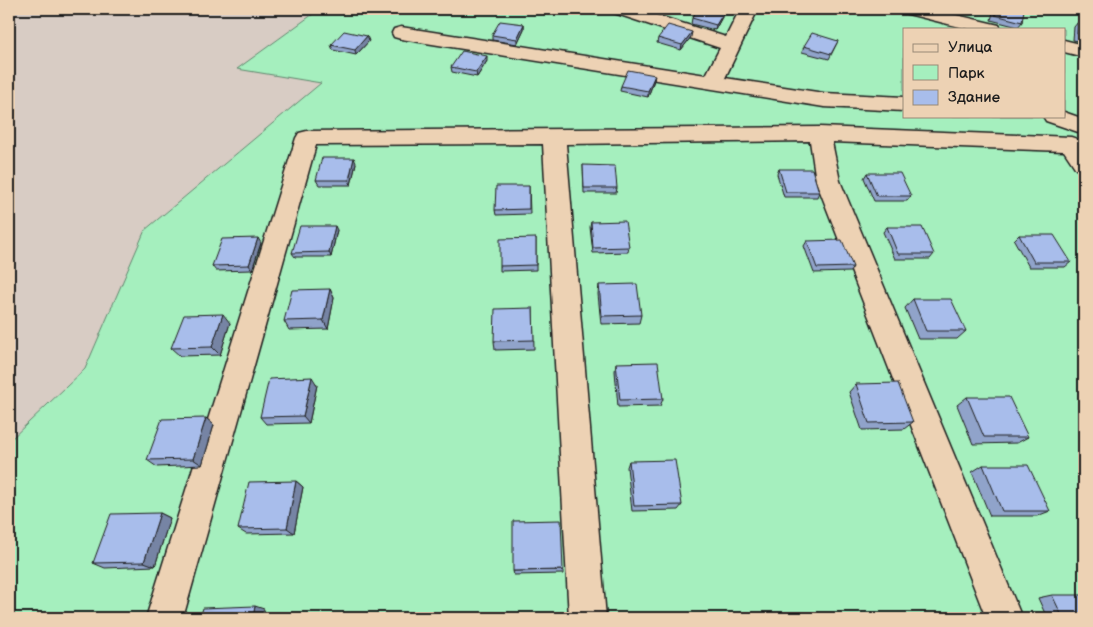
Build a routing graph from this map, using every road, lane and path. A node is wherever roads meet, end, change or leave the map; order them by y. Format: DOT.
graph roads {
  1 [pos="620,9"];
  2 [pos="749,9"];
  3 [pos="910,9"];
  4 [pos="988,28"];
  5 [pos="401,33"];
  6 [pos="731,45"];
  7 [pos="1066,46"];
  8 [pos="1084,51"];
  9 [pos="713,82"];
  10 [pos="903,104"];
  11 [pos="1059,118"];
  12 [pos="1084,127"];
  13 [pos="820,134"];
  14 [pos="554,137"];
  15 [pos="1084,163"];
  16 [pos="164,618"];
  17 [pos="588,618"];
  18 [pos="1004,618"];
  1 -- 6 [label="lane"];
  2 -- 6 [label="lane"];
  3 -- 4 [label="lane"];
  5 -- 9 [label="lane"];
  6 -- 9 [label="lane"];
  7 -- 8 [label="lane"];
  9 -- 10 [label="lane"];
  11 -- 12 [label="lane"];
  13 -- 14 [label="lane"];
  13 -- 15 [label="lane"];
  13 -- 18 [label="lane"];
  14 -- 16 [label="lane"];
  14 -- 17 [label="lane"];
}
